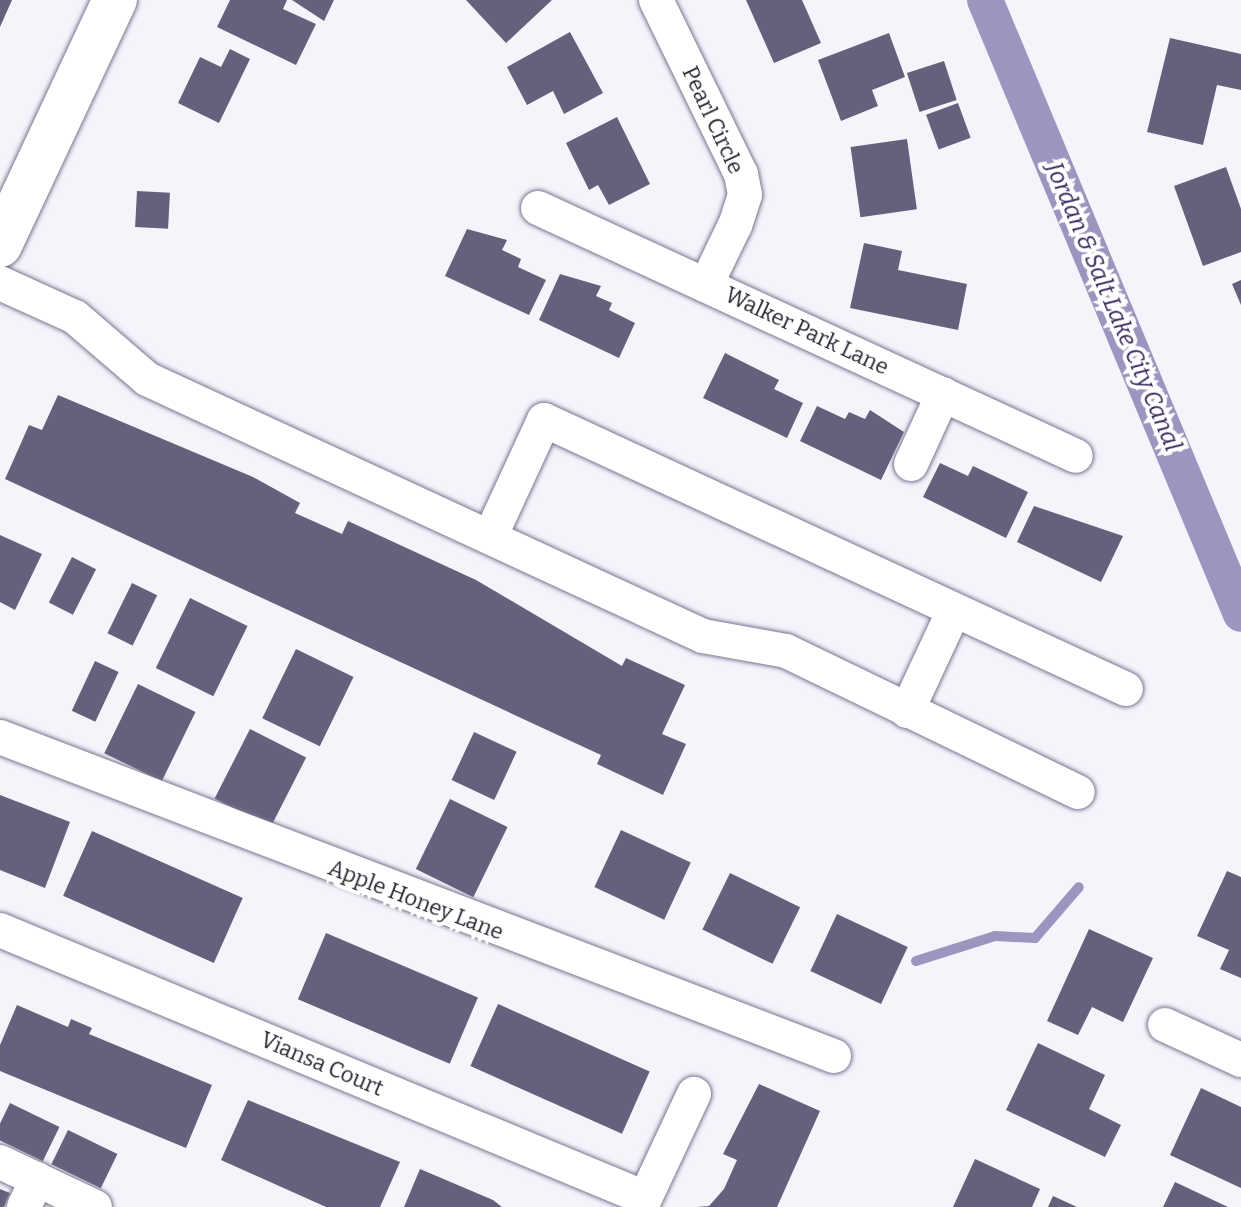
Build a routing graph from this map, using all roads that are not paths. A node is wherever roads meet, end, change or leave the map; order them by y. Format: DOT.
graph roads {
  1 [pos="115,0"];
  2 [pos="656,0"];
  3 [pos="538,208"];
  4 [pos="0,245"];
  5 [pos="0,283"];
  6 [pos="706,285"];
  7 [pos="943,394"];
  8 [pos="1076,456"];
  9 [pos="911,464"];
  10 [pos="490,537"];
  11 [pos="954,610"];
  12 [pos="1126,689"];
  13 [pos="907,711"];
  14 [pos="0,737"];
  15 [pos="1078,792"];
  16 [pos="0,930"];
  17 [pos="1165,1025"];
  18 [pos="834,1056"];
  19 [pos="1241,1060"];
  20 [pos="694,1094"];
  21 [pos="0,1162"];
  22 [pos="30,1193"];
  23 [pos="643,1202"];
  24 [pos="95,1207"];
  1 -- 4 [label="main road"];
  2 -- 6 [label="street, Pearl Circle"];
  3 -- 6 [label="street, Walker Park Lane"];
  5 -- 10 [label="street"];
  6 -- 7 [label="street, Walker Park Lane"];
  7 -- 8 [label="street, Walker Park Lane"];
  7 -- 9 [label="street"];
  10 -- 11 [label="street"];
  10 -- 13 [label="street"];
  11 -- 12 [label="street"];
  11 -- 13 [label="street"];
  13 -- 15 [label="street"];
  14 -- 18 [label="street, Apple Honey Lane"];
  16 -- 23 [label="street, Viansa Court"];
  17 -- 19 [label="street"];
  20 -- 23 [label="street"];
  21 -- 22 [label="street"];
  22 -- 24 [label="street"];
}
